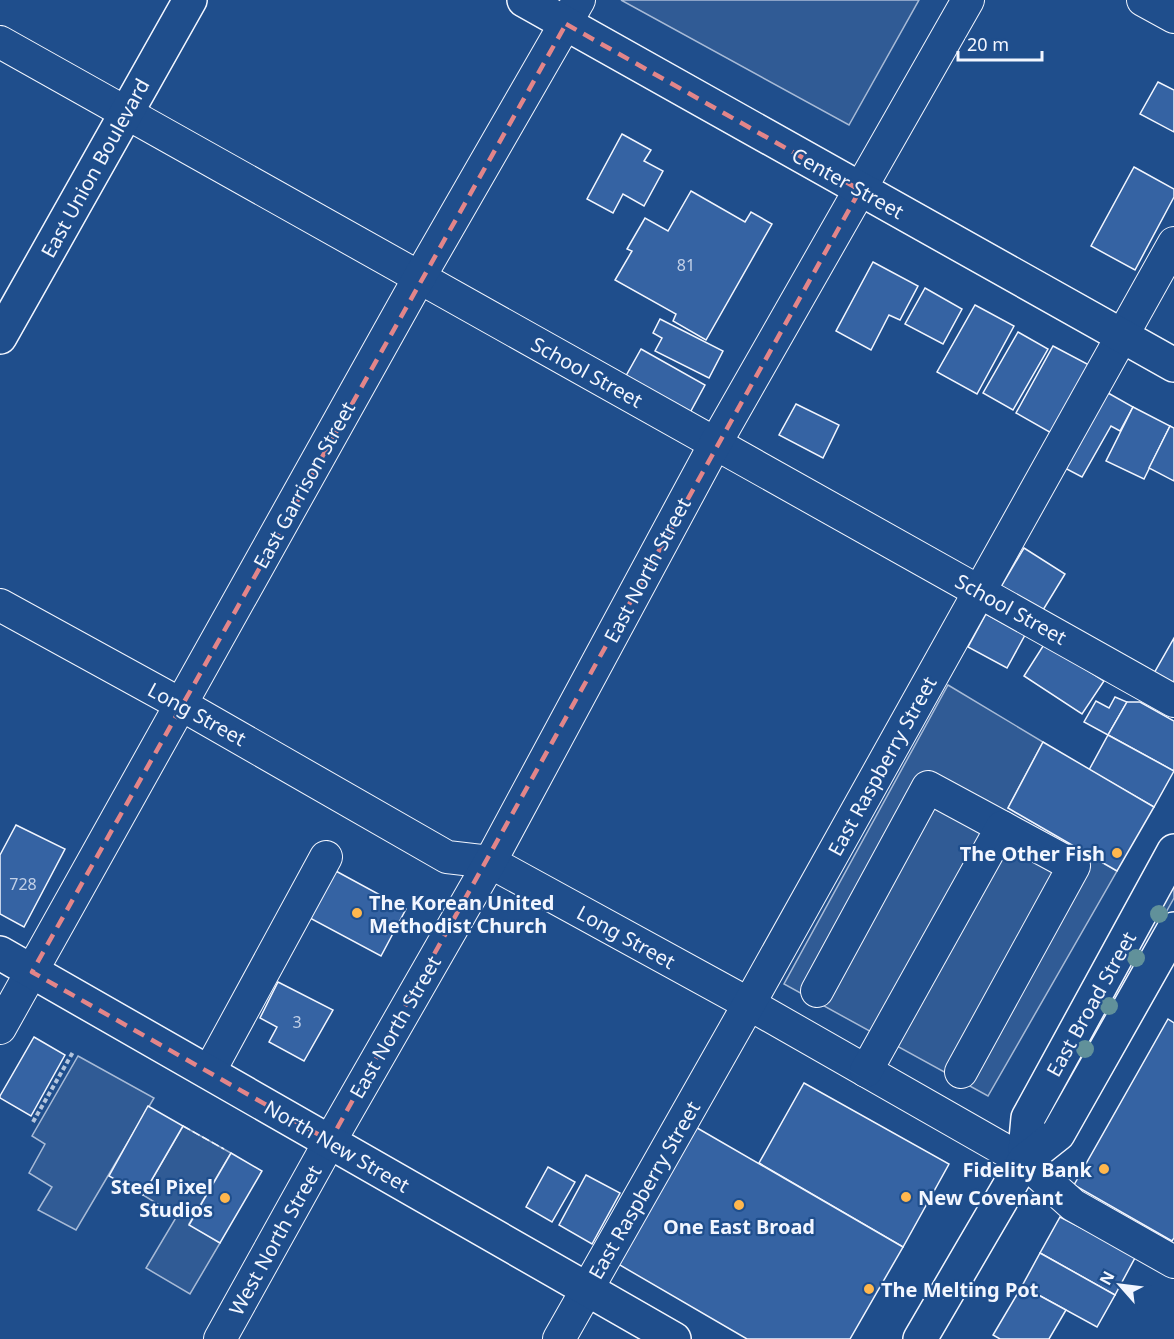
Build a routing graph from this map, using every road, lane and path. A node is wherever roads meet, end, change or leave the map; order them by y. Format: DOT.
graph roads {
  1 [pos="190,0"];
  2 [pos="524,0"];
  3 [pos="968,0"];
  4 [pos="1143,0"];
  5 [pos="573,12"];
  6 [pos="1174,17"];
  7 [pos="0,42"];
  8 [pos="126,112"];
  9 [pos="861,190"];
  10 [pos="1174,243"];
  11 [pos="419,278"];
  12 [pos="0,337"];
  13 [pos="1123,337"];
  14 [pos="1174,365"];
  15 [pos="715,444"];
  16 [pos="979,591"];
  17 [pos="0,605"];
  18 [pos="1174,701"];
  19 [pos="182,705"];
  20 [pos="1002,827"];
  21 [pos="1174,851"];
  22 [pos="326,857"];
  23 [pos="490,862"];
  24 [pos="1174,929"];
  25 [pos="0,953"];
  26 [pos="32,972"];
  27 [pos="817,990"];
  28 [pos="749,1004"];
  29 [pos="0,1028"];
  30 [pos="73,1052"];
  31 [pos="866,1071"];
  32 [pos="209,1072"];
  33 [pos="961,1072"];
  34 [pos="33,1122"];
  35 [pos="330,1142"];
  36 [pos="1024,1161"];
  37 [pos="1174,1262"];
  38 [pos="588,1288"];
  39 [pos="220,1339"];
  40 [pos="559,1339"];
  41 [pos="674,1339"];
  42 [pos="920,1339"];
  1 -- 8 [label="main road, East Union Boulevard"];
  2 -- 5 [label="main road, Center Street"];
  3 -- 9 [label="street, East North Street"];
  4 -- 6 [label="street"];
  5 -- 9 [label="main road, Center Street"];
  5 -- 11 [label="street, East Garrison Street"];
  7 -- 8 [label="street, School Street"];
  8 -- 11 [label="street, School Street"];
  8 -- 12 [label="main road, East Union Boulevard"];
  9 -- 13 [label="main road, Center Street"];
  9 -- 15 [label="street, East North Street"];
  10 -- 13 [label="street, East Raspberry Street"];
  11 -- 15 [label="street, School Street"];
  11 -- 19 [label="street, East Garrison Street"];
  13 -- 14 [label="main road, Center Street"];
  13 -- 16 [label="street, East Raspberry Street"];
  15 -- 16 [label="street, School Street"];
  15 -- 23 [label="street, East North Street"];
  16 -- 18 [label="street, School Street"];
  16 -- 28 [label="street, East Raspberry Street"];
  17 -- 19 [label="street, Long Street"];
  19 -- 23 [label="street, Long Street"];
  19 -- 26 [label="street, East Garrison Street"];
  20 -- 27 [label="street"];
  20 -- 31 [label="street"];
  20 -- 33 [label="street"];
  21 -- 36 [label="main road, East Broad Street"];
  22 -- 32 [label="street"];
  23 -- 28 [label="street, Long Street"];
  23 -- 35 [label="street, East North Street"];
  24 -- 36 [label="main road, East Broad Street"];
  25 -- 26 [label="main road, North New Street"];
  26 -- 29 [label="street, East Garrison Street"];
  26 -- 32 [label="main road, North New Street"];
  28 -- 31 [label="street, Long Street"];
  28 -- 38 [label="street, East Raspberry Street"];
  30 -- 34 [label="path"];
  31 -- 36 [label="street, Long Street"];
  32 -- 35 [label="main road, North New Street"];
  35 -- 38 [label="main road, North New Street"];
  35 -- 39 [label="street, West North Street"];
  36 -- 37 [label="street, Long Street"];
  36 -- 42 [label="main road, East Broad Street"];
  38 -- 40 [label="street, East Raspberry Street"];
  38 -- 41 [label="main road, North New Street"];
}
